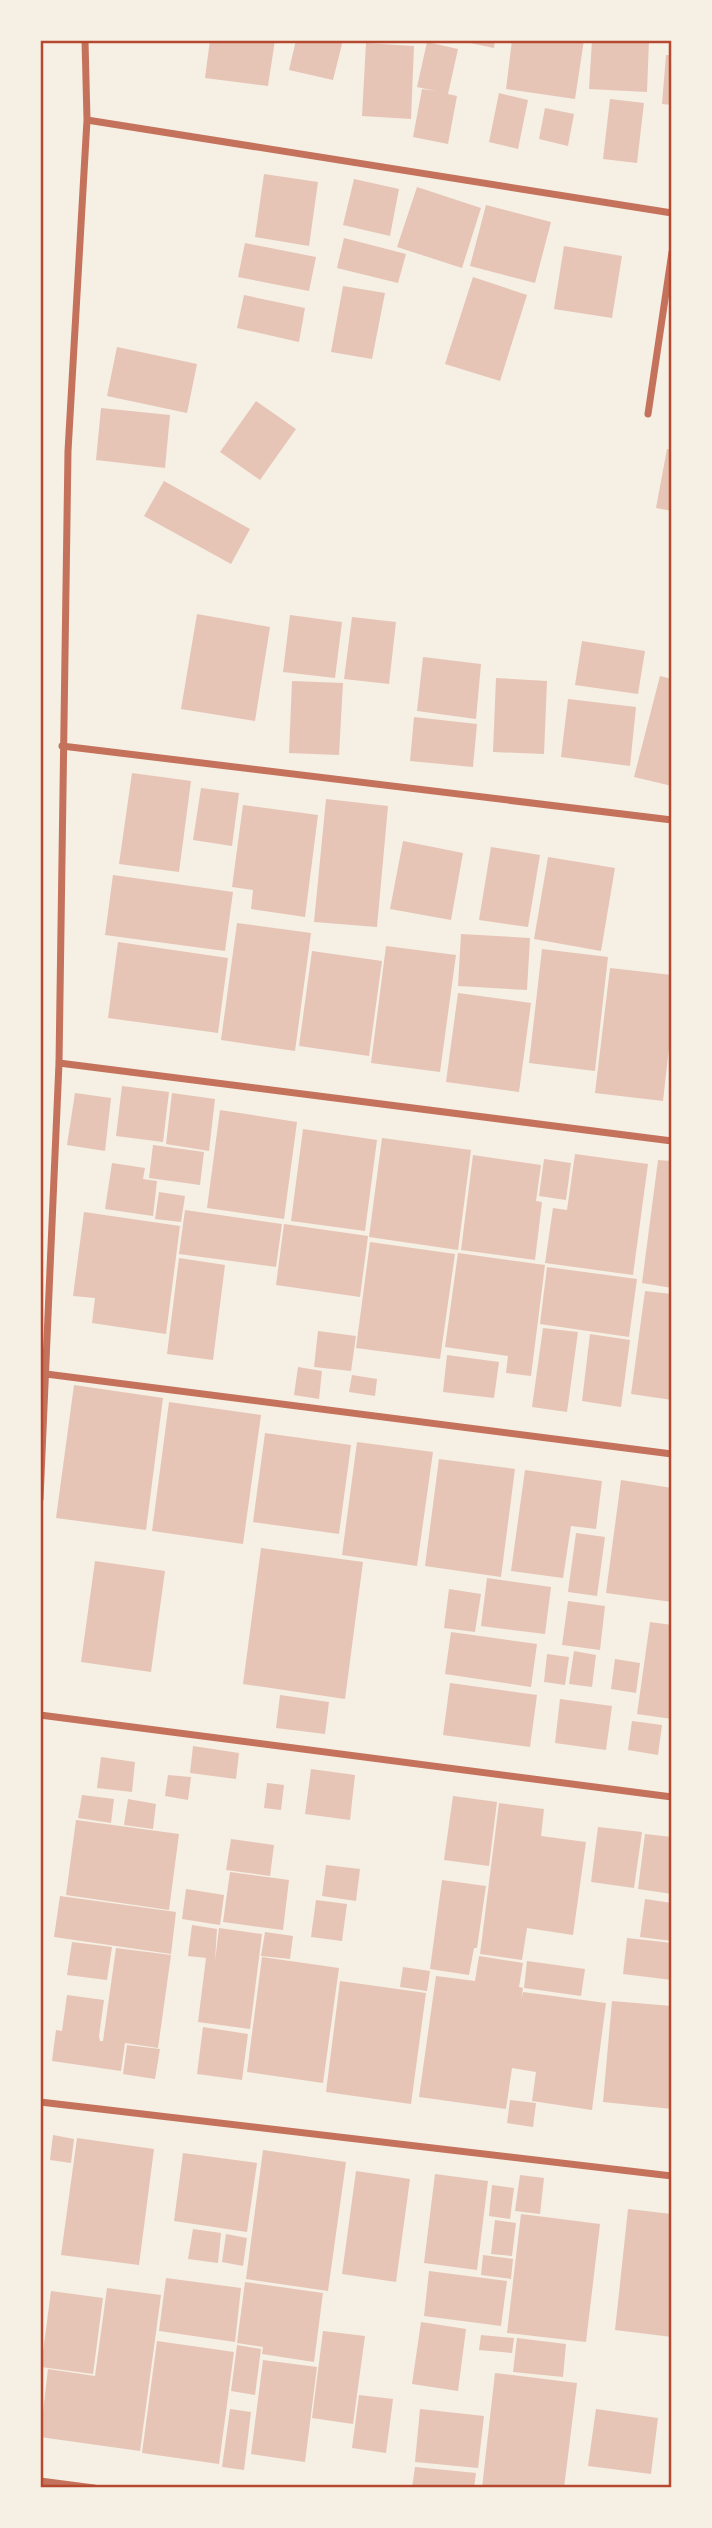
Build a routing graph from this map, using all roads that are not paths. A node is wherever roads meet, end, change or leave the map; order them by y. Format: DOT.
graph roads {
  1 [pos="85,40"];
  2 [pos="87,120"];
  3 [pos="672,213"];
  4 [pos="672,252"];
  5 [pos="648,414"];
  6 [pos="62,746"];
  7 [pos="672,820"];
  8 [pos="59,1063"];
  9 [pos="672,1141"];
  10 [pos="46,1374"];
  11 [pos="672,1454"];
  12 [pos="40,1499"];
  13 [pos="40,1715"];
  14 [pos="672,1797"];
  15 [pos="40,2102"];
  16 [pos="672,2176"];
  17 [pos="40,2481"];
  18 [pos="94,2488"];
  1 -- 2 [label="street"];
  2 -- 3 [label="street"];
  2 -- 6 [label="street"];
  4 -- 5 [label="street"];
  6 -- 7 [label="street"];
  6 -- 8 [label="street"];
  8 -- 9 [label="street"];
  8 -- 10 [label="street"];
  10 -- 11 [label="street"];
  10 -- 12 [label="street"];
  13 -- 14 [label="street"];
  15 -- 16 [label="street"];
  17 -- 18 [label="street"];
}
